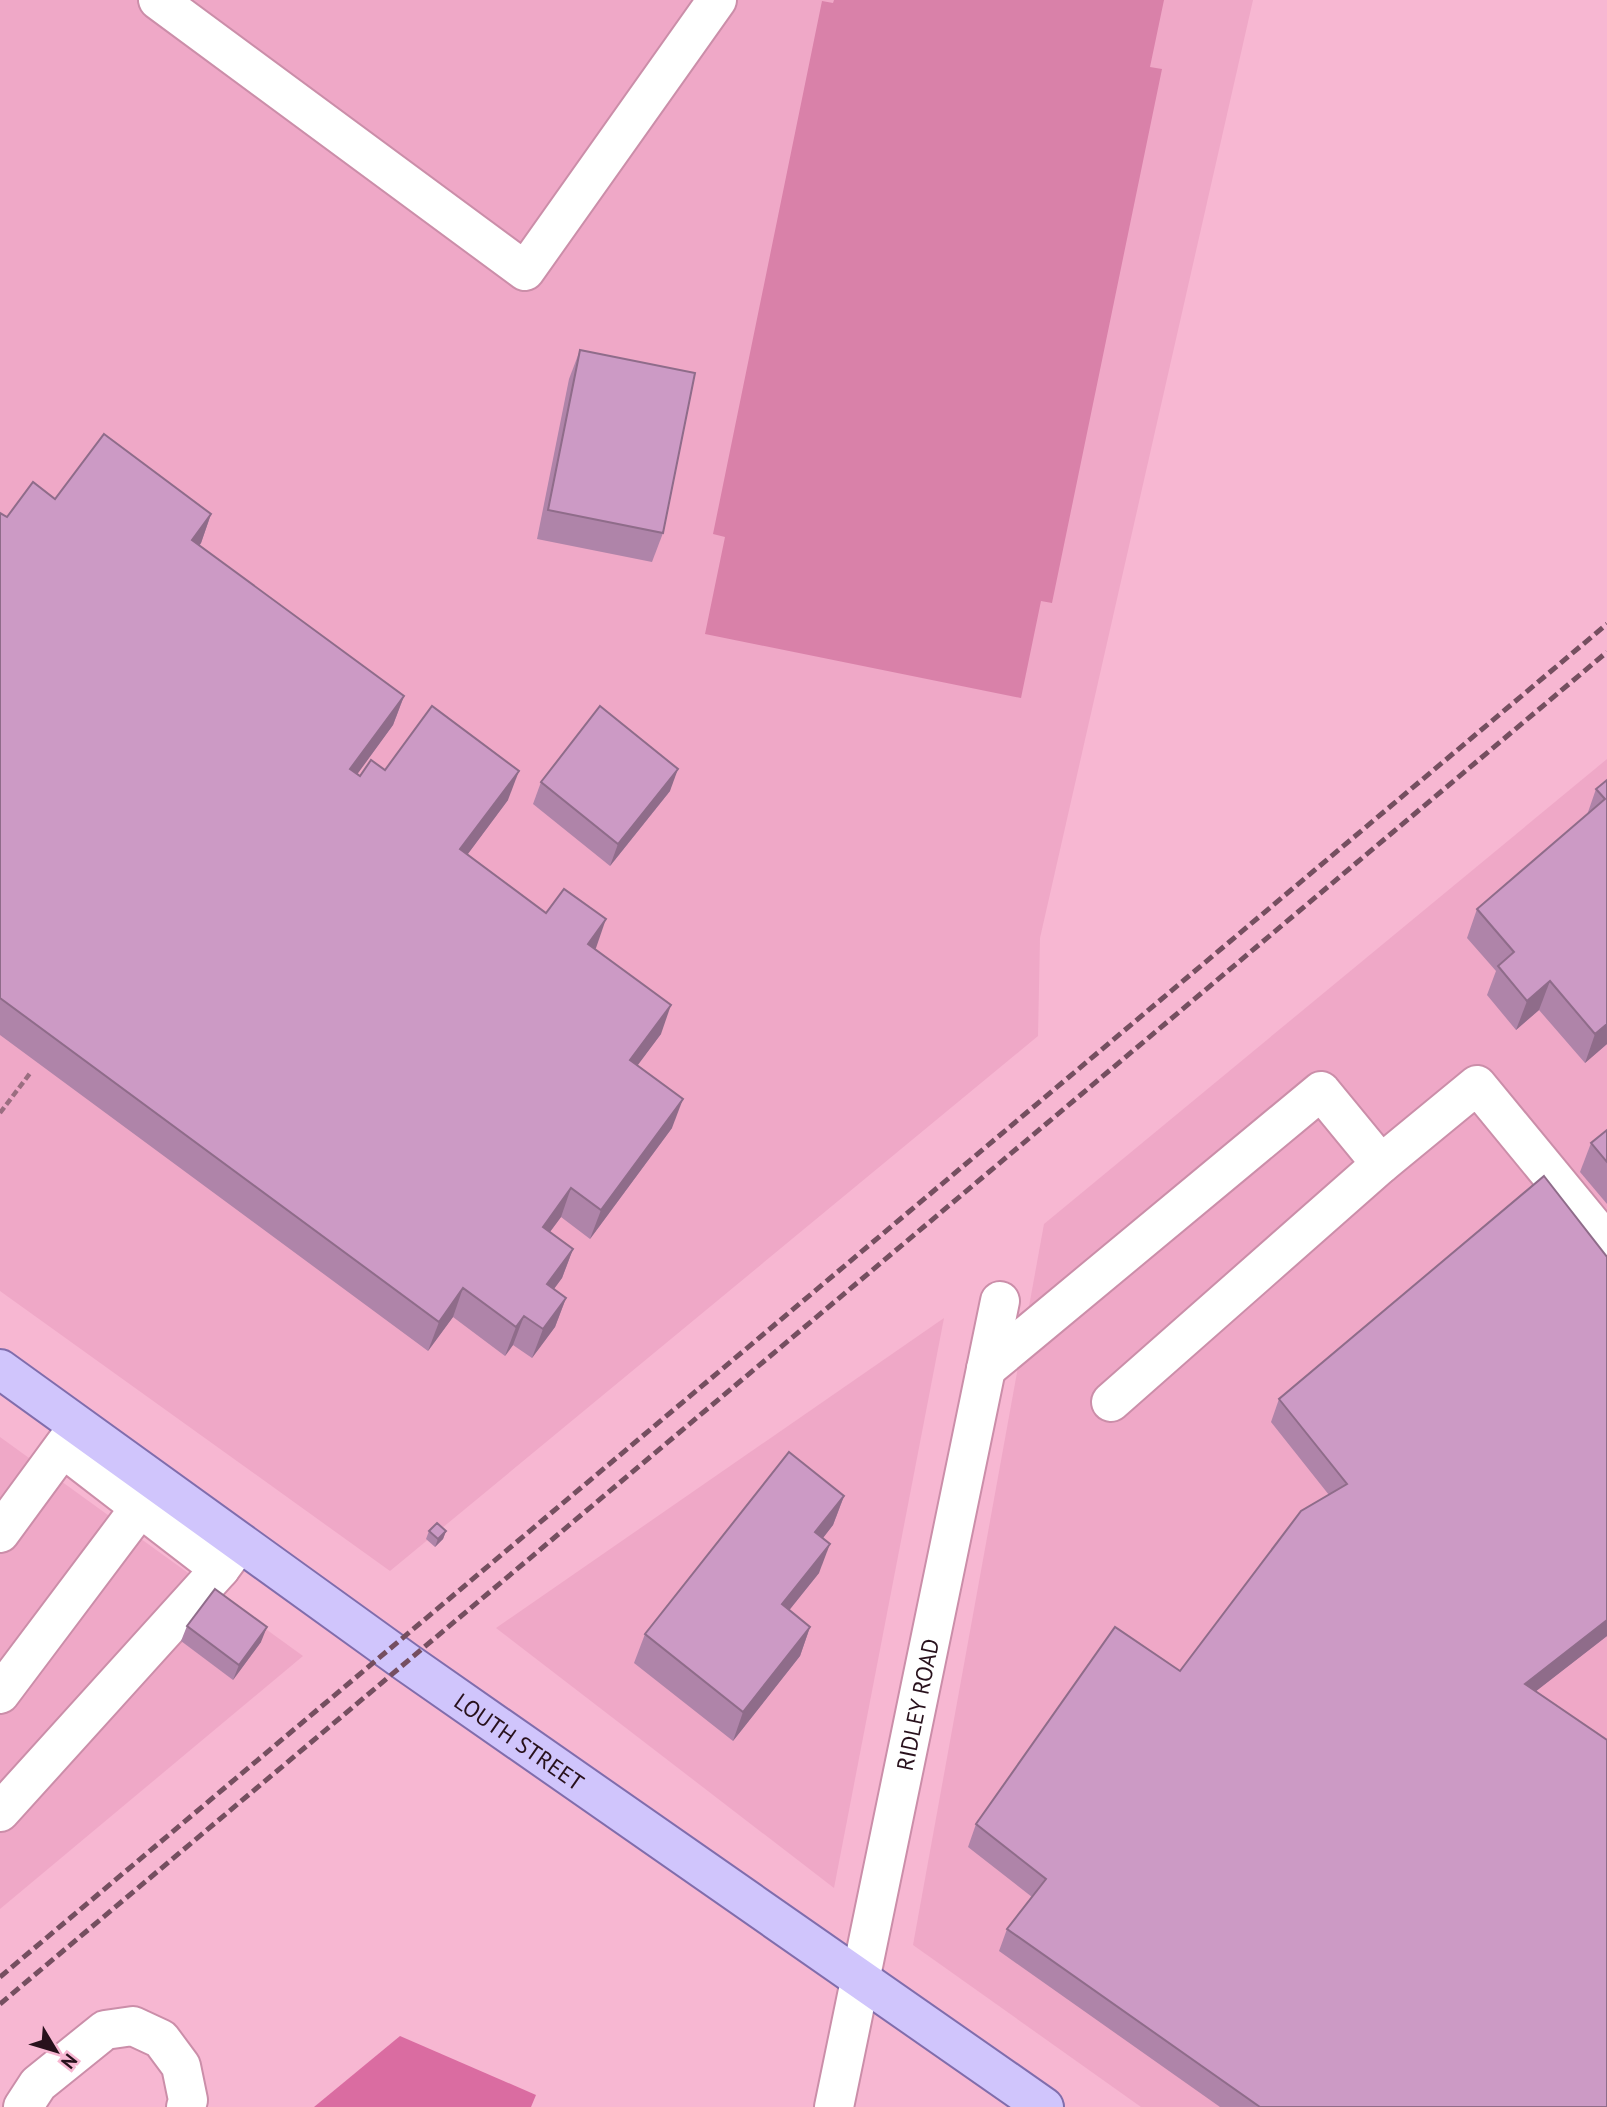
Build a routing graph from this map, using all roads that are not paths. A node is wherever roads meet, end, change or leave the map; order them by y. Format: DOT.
graph roads {
  1 [pos="158,0"];
  2 [pos="717,0"];
  3 [pos="1381,1164"];
  4 [pos="1607,1243"];
  5 [pos="1000,1300"];
  6 [pos="986,1369"];
  7 [pos="2,1374"];
  8 [pos="1111,1402"];
  9 [pos="70,1437"];
  10 [pos="139,1509"];
  11 [pos="0,1533"];
  12 [pos="230,1556"];
  13 [pos="0,1694"];
  14 [pos="0,1812"];
  15 [pos="862,1978"];
  16 [pos="23,2107"];
  17 [pos="186,2107"];
  18 [pos="834,2107"];
  19 [pos="1045,2107"];
  1 -- 2 [label="street"];
  3 -- 4 [label="street"];
  3 -- 6 [label="street"];
  3 -- 8 [label="street"];
  5 -- 6 [label="street, RIDLEY ROAD"];
  6 -- 15 [label="street, RIDLEY ROAD"];
  7 -- 9 [label="main road, LOUTH STREET"];
  9 -- 10 [label="street"];
  9 -- 11 [label="street"];
  9 -- 12 [label="main road, LOUTH STREET"];
  10 -- 12 [label="street"];
  10 -- 13 [label="street"];
  12 -- 14 [label="street"];
  12 -- 15 [label="main road, LOUTH STREET"];
  15 -- 18 [label="street, RIDLEY ROAD"];
  15 -- 19 [label="main road, LOUTH STREET"];
  16 -- 17 [label="street"];
}
